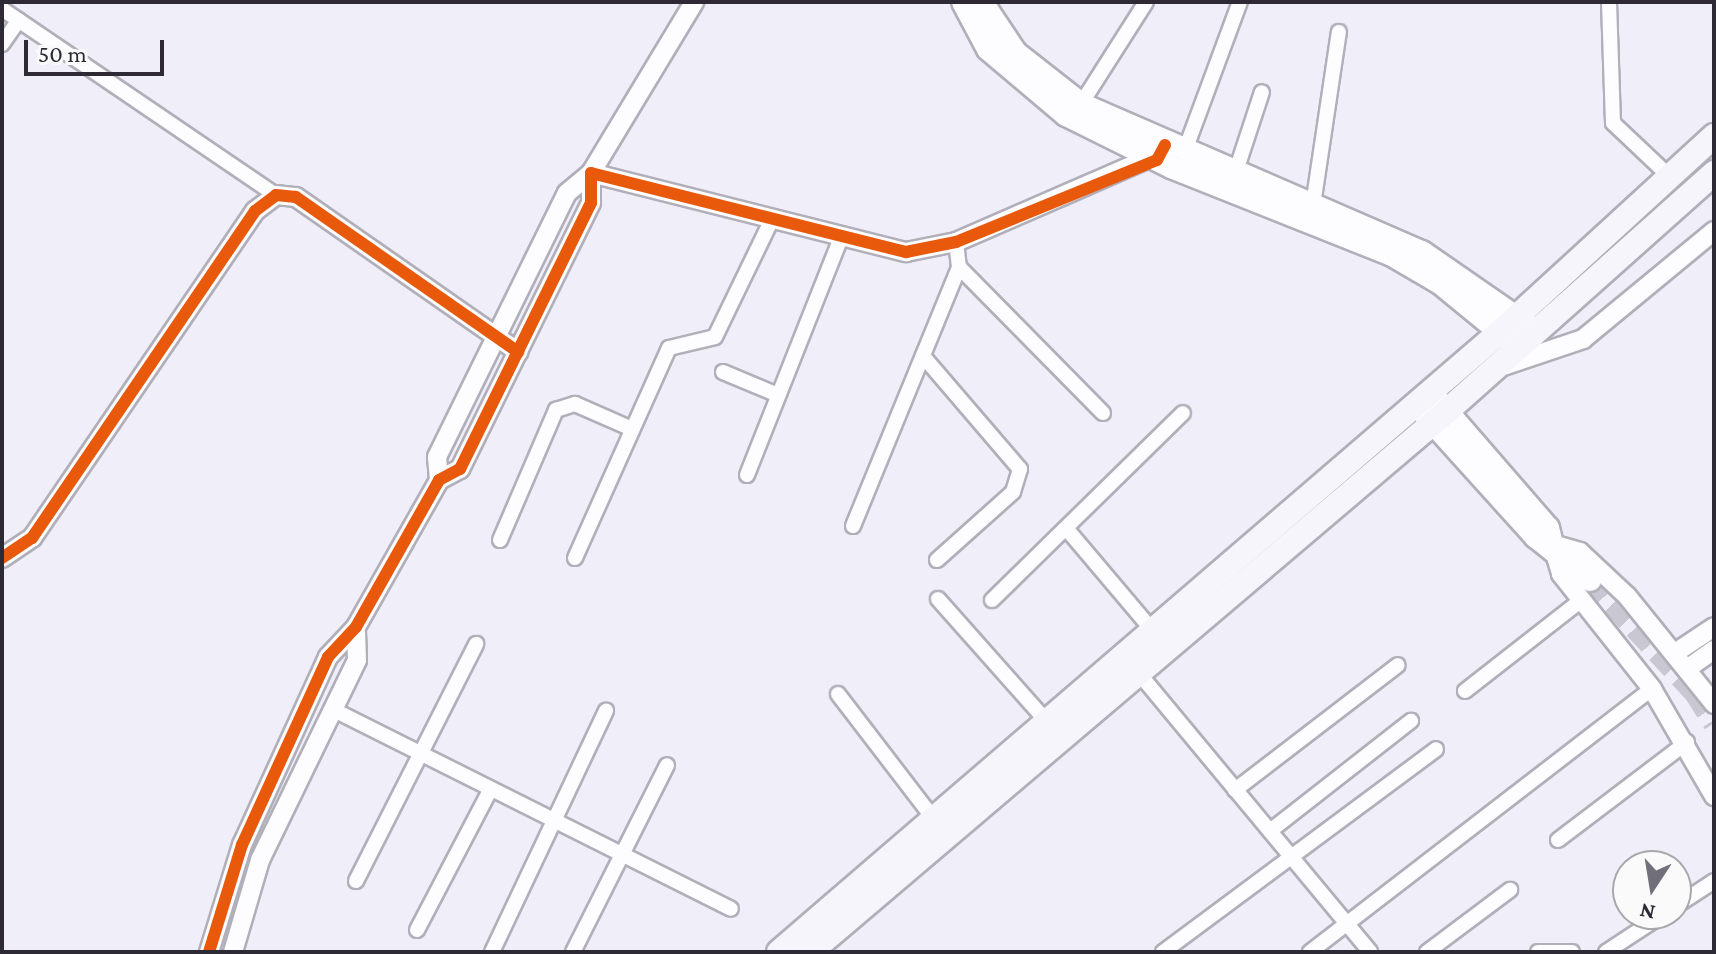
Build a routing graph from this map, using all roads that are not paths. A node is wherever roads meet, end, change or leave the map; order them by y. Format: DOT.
graph roads {
  1 [pos="694,2"];
  2 [pos="963,2"];
  3 [pos="982,2"];
  4 [pos="1146,2"];
  5 [pos="1609,2"];
  6 [pos="1246,3"];
  7 [pos="2,9"];
  8 [pos="19,20"];
  9 [pos="1339,32"];
  10 [pos="2,44"];
  11 [pos="1262,92"];
  12 [pos="1081,104"];
  13 [pos="1714,136"];
  14 [pos="1168,153"];
  15 [pos="591,173"];
  16 [pos="1714,173"];
  17 [pos="1235,174"];
  18 [pos="1669,176"];
  19 [pos="276,195"];
  20 [pos="1313,205"];
  21 [pos="773,217"];
  22 [pos="1714,231"];
  23 [pos="841,237"];
  24 [pos="956,242"];
  25 [pos="959,267"];
  26 [pos="1508,324"];
  27 [pos="498,337"];
  28 [pos="1528,340"];
  29 [pos="518,352"];
  30 [pos="923,356"];
  31 [pos="1497,368"];
  32 [pos="723,372"];
  33 [pos="778,395"];
  34 [pos="1423,398"];
  35 [pos="1103,413"];
  36 [pos="1183,413"];
  37 [pos="1440,417"];
  38 [pos="632,429"];
  39 [pos="747,475"];
  40 [pos="439,480"];
  41 [pos="853,526"];
  42 [pos="1066,528"];
  43 [pos="500,540"];
  44 [pos="1552,544"];
  45 [pos="2,558"];
  46 [pos="575,558"];
  47 [pos="937,560"];
  48 [pos="1590,580"];
  49 [pos="938,599"];
  50 [pos="992,600"];
  51 [pos="1580,601"];
  52 [pos="356,627"];
  53 [pos="1714,627"];
  54 [pos="1153,631"];
  55 [pos="476,644"];
  56 [pos="1714,650"];
  57 [pos="1678,651"];
  58 [pos="1398,665"];
  59 [pos="1691,666"];
  60 [pos="1137,671"];
  61 [pos="1652,689"];
  62 [pos="1465,691"];
  63 [pos="838,694"];
  64 [pos="1714,704"];
  65 [pos="332,709"];
  66 [pos="606,711"];
  67 [pos="1411,721"];
  68 [pos="1048,723"];
  69 [pos="1687,742"];
  70 [pos="1436,749"];
  71 [pos="419,757"];
  72 [pos="667,765"];
  73 [pos="1235,790"];
  74 [pos="489,792"];
  75 [pos="1714,796"];
  76 [pos="934,819"];
  77 [pos="552,825"];
  78 [pos="1270,831"];
  79 [pos="1558,840"];
  80 [pos="619,857"];
  81 [pos="1292,857"];
  82 [pos="356,881"];
  83 [pos="1714,881"];
  84 [pos="1510,890"];
  85 [pos="1692,895"];
  86 [pos="731,909"];
  87 [pos="1348,924"];
  88 [pos="417,930"];
  89 [pos="1640,930"];
  90 [pos="814,951"];
  91 [pos="209,952"];
  92 [pos="233,952"];
  93 [pos="492,952"];
  94 [pos="573,952"];
  95 [pos="779,952"];
  96 [pos="1163,952"];
  97 [pos="1310,952"];
  98 [pos="1370,952"];
  99 [pos="1427,952"];
  100 [pos="1538,952"];
  101 [pos="1572,952"];
  102 [pos="1606,952"];
  1 -- 15 [label="street"];
  2 -- 14 [label="main road"];
  3 -- 12 [label="main road"];
  4 -- 12 [label="street"];
  5 -- 18 [label="street"];
  6 -- 14 [label="street"];
  7 -- 8 [label="street"];
  8 -- 10 [label="street"];
  8 -- 19 [label="street"];
  9 -- 20 [label="street"];
  11 -- 17 [label="street"];
  12 -- 14 [label="main road"];
  13 -- 18 [label="main road"];
  14 -- 17 [label="main road"];
  14 -- 24 [label="street"];
  14 -- 26 [label="main road"];
  15 -- 21 [label="street"];
  15 -- 27 [label="street"];
  15 -- 29 [label="street"];
  16 -- 28 [label="main road"];
  17 -- 20 [label="main road"];
  18 -- 26 [label="main road"];
  19 -- 27 [label="street"];
  19 -- 45 [label="street"];
  20 -- 26 [label="main road"];
  21 -- 23 [label="street"];
  21 -- 38 [label="street"];
  22 -- 31 [label="street"];
  23 -- 24 [label="street"];
  23 -- 33 [label="street"];
  24 -- 25 [label="street"];
  25 -- 30 [label="street"];
  25 -- 35 [label="street"];
  26 -- 28 [label="main road"];
  26 -- 34 [label="main road"];
  27 -- 29 [label="street"];
  27 -- 40 [label="street"];
  28 -- 31 [label="main road"];
  29 -- 40 [label="street"];
  30 -- 41 [label="street"];
  30 -- 47 [label="street"];
  31 -- 37 [label="main road"];
  32 -- 33 [label="street"];
  33 -- 39 [label="street"];
  34 -- 37 [label="main road"];
  34 -- 54 [label="main road"];
  36 -- 42 [label="street"];
  37 -- 44 [label="main road"];
  37 -- 60 [label="main road"];
  38 -- 43 [label="street"];
  38 -- 46 [label="street"];
  40 -- 52 [label="street"];
  42 -- 50 [label="street"];
  42 -- 54 [label="street"];
  44 -- 48 [label="main road"];
  44 -- 51 [label="street"];
  44 -- 57 [label="street"];
  49 -- 68 [label="street"];
  51 -- 61 [label="street"];
  51 -- 62 [label="street"];
  52 -- 65 [label="street"];
  52 -- 91 [label="street"];
  53 -- 57 [label="street"];
  54 -- 68 [label="main road"];
  55 -- 71 [label="street"];
  56 -- 59 [label="street"];
  57 -- 59 [label="street"];
  58 -- 73 [label="street"];
  59 -- 64 [label="street"];
  60 -- 73 [label="street"];
  60 -- 90 [label="main road"];
  61 -- 69 [label="street"];
  61 -- 87 [label="street"];
  63 -- 76 [label="street"];
  65 -- 71 [label="street"];
  65 -- 92 [label="street"];
  66 -- 77 [label="street"];
  67 -- 78 [label="street"];
  68 -- 76 [label="main road"];
  69 -- 75 [label="street"];
  69 -- 79 [label="street"];
  70 -- 81 [label="street"];
  71 -- 74 [label="street"];
  71 -- 82 [label="street"];
  72 -- 80 [label="street"];
  73 -- 78 [label="street"];
  74 -- 77 [label="street"];
  74 -- 88 [label="street"];
  76 -- 95 [label="main road"];
  77 -- 80 [label="street"];
  77 -- 93 [label="street"];
  78 -- 81 [label="street"];
  80 -- 86 [label="street"];
  80 -- 94 [label="street"];
  81 -- 87 [label="street"];
  81 -- 96 [label="street"];
  83 -- 85 [label="street"];
  84 -- 99 [label="street"];
  87 -- 97 [label="street"];
  87 -- 98 [label="street"];
  89 -- 102 [label="street"];
  100 -- 101 [label="street"];
}
